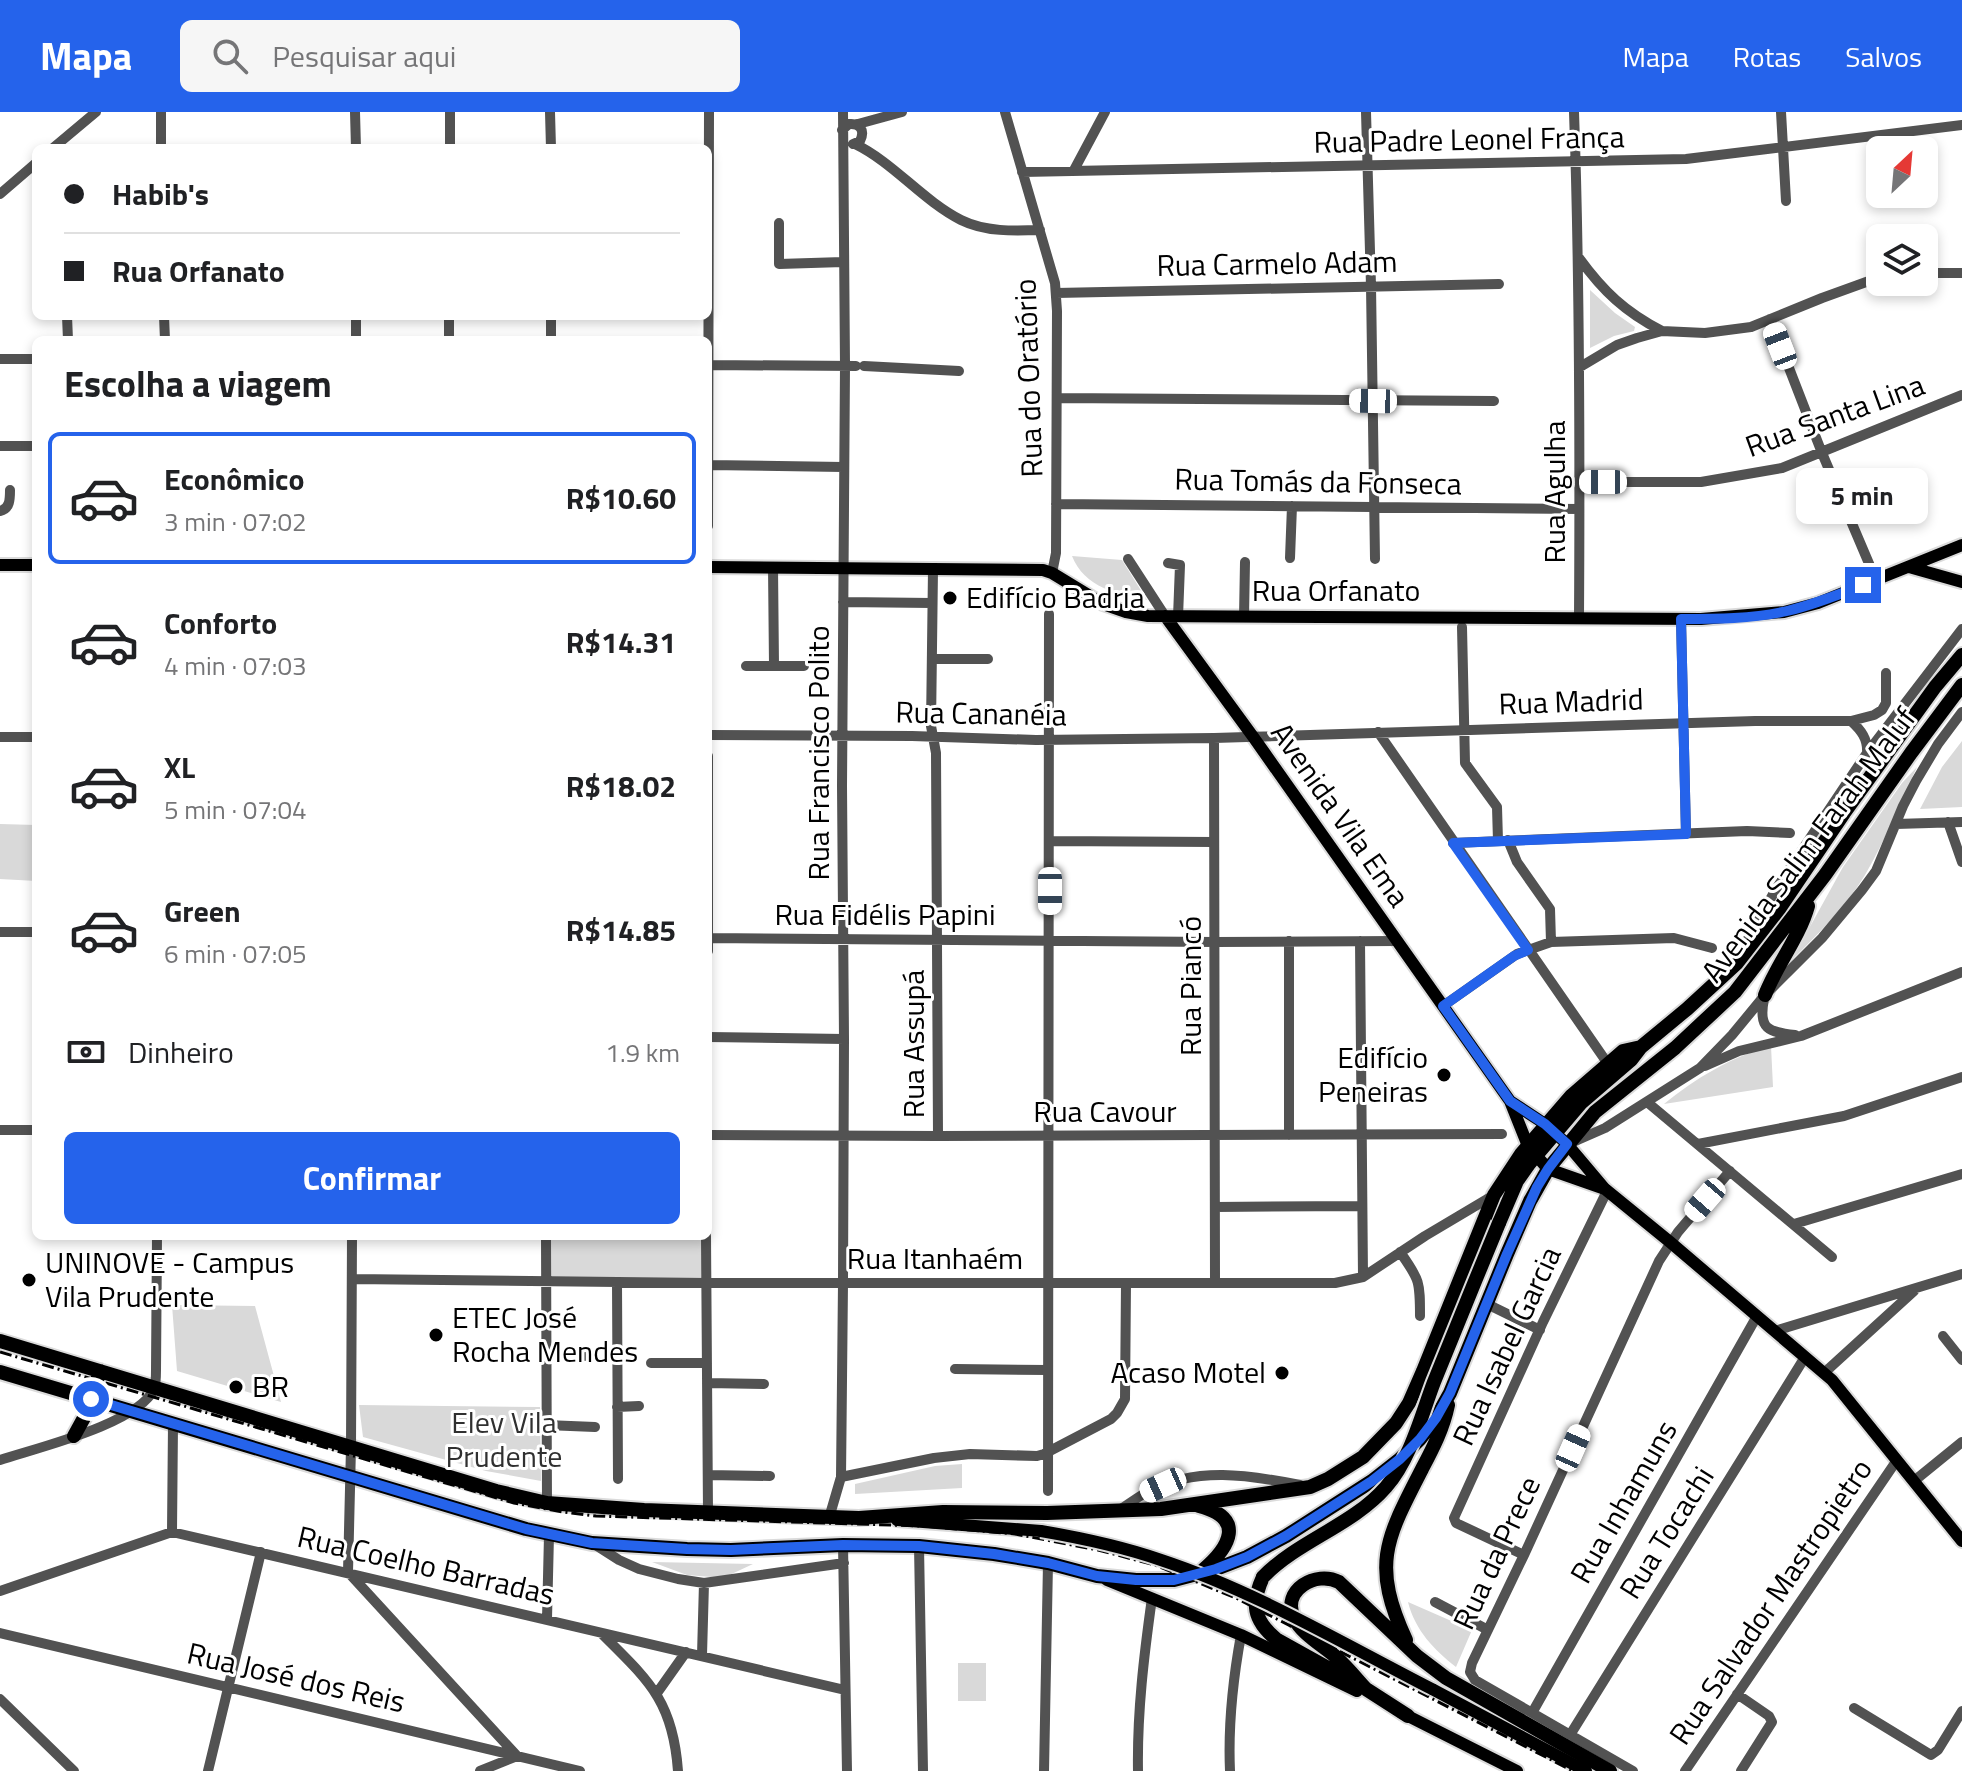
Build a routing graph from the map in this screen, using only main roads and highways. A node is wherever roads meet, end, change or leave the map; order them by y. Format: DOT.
graph roads {
  1 [pos="1962,545"];
  2 [pos="0,565"];
  3 [pos="32,565"];
  4 [pos="712,567"];
  5 [pos="1909,567"];
  6 [pos="1962,582"];
  7 [pos="1172,616"];
  8 [pos="1962,655"];
  9 [pos="1962,685"];
  10 [pos="1811,893"];
  11 [pos="1765,995"];
  12 [pos="1641,1047"];
  13 [pos="1510,1101"];
  14 [pos="1550,1128"];
  15 [pos="1567,1144"];
  16 [pos="1532,1150"];
  17 [pos="1548,1169"];
  18 [pos="1606,1190"];
  19 [pos="0,1341"];
  20 [pos="100,1371"];
  21 [pos="0,1372"];
  22 [pos="1450,1393"];
  23 [pos="91,1399"];
  24 [pos="74,1436"];
  25 [pos="1195,1505"];
  26 [pos="859,1518"];
  27 [pos="1962,1541"];
  28 [pos="1200,1573"];
  29 [pos="1097,1576"];
  30 [pos="1410,1649"];
  31 [pos="1366,1689"];
  32 [pos="1408,1716"];
  33 [pos="1517,1771"];
  34 [pos="1586,1771"];
  35 [pos="1610,1771"];
  1 -- 5 [label="main road, Rua Orfanato"];
  2 -- 3 [label="main road"];
  4 -- 7 [label="main road, Rua Orfanato"];
  5 -- 6 [label="main road"];
  5 -- 7 [label="main road, Rua Orfanato"];
  7 -- 13 [label="main road, Avenida Vila Ema"];
  8 -- 12 [label="highway, Avenida Salim Farah Maluf"];
  9 -- 10 [label="highway, Avenida Salim Farah Maluf"];
  10 -- 11 [label="highway"];
  10 -- 15 [label="highway, Avenida Salim Farah Maluf"];
  12 -- 14 [label="highway"];
  12 -- 14 [label="highway, Avenida Salim Farah Maluf"];
  13 -- 14 [label="main road, Avenida Vila Ema"];
  13 -- 16 [label="main road, Avenida Vila Ema"];
  14 -- 15 [label="main road, Avenida Vila Ema"];
  14 -- 16 [label="highway"];
  15 -- 17 [label="highway, Avenida Salim Farah Maluf"];
  15 -- 18 [label="main road, Avenida Vila Ema"];
  16 -- 17 [label="main road, Avenida Vila Ema"];
  16 -- 25 [label="highway"];
  16 -- 31 [label="highway, bridge"];
  17 -- 18 [label="main road, Avenida Vila Ema"];
  17 -- 22 [label="highway, Avenida Salim Farah Maluf"];
  18 -- 27 [label="main road, Avenida Vila Ema"];
  19 -- 20 [label="highway"];
  20 -- 23 [label="highway"];
  20 -- 26 [label="highway"];
  21 -- 23 [label="highway, Avenida Salim Farah Maluf"];
  22 -- 28 [label="highway, Avenida Salim Farah Maluf"];
  22 -- 30 [label="highway"];
  23 -- 24 [label="highway"];
  23 -- 29 [label="highway, Avenida Salim Farah Maluf"];
  25 -- 26 [label="highway"];
  25 -- 28 [label="highway"];
  26 -- 34 [label="main road, bridge"];
  28 -- 29 [label="highway, Avenida Salim Farah Maluf"];
  29 -- 32 [label="main road"];
  30 -- 31 [label="highway"];
  30 -- 35 [label="highway"];
  31 -- 32 [label="highway"];
  32 -- 33 [label="main road"];
}
